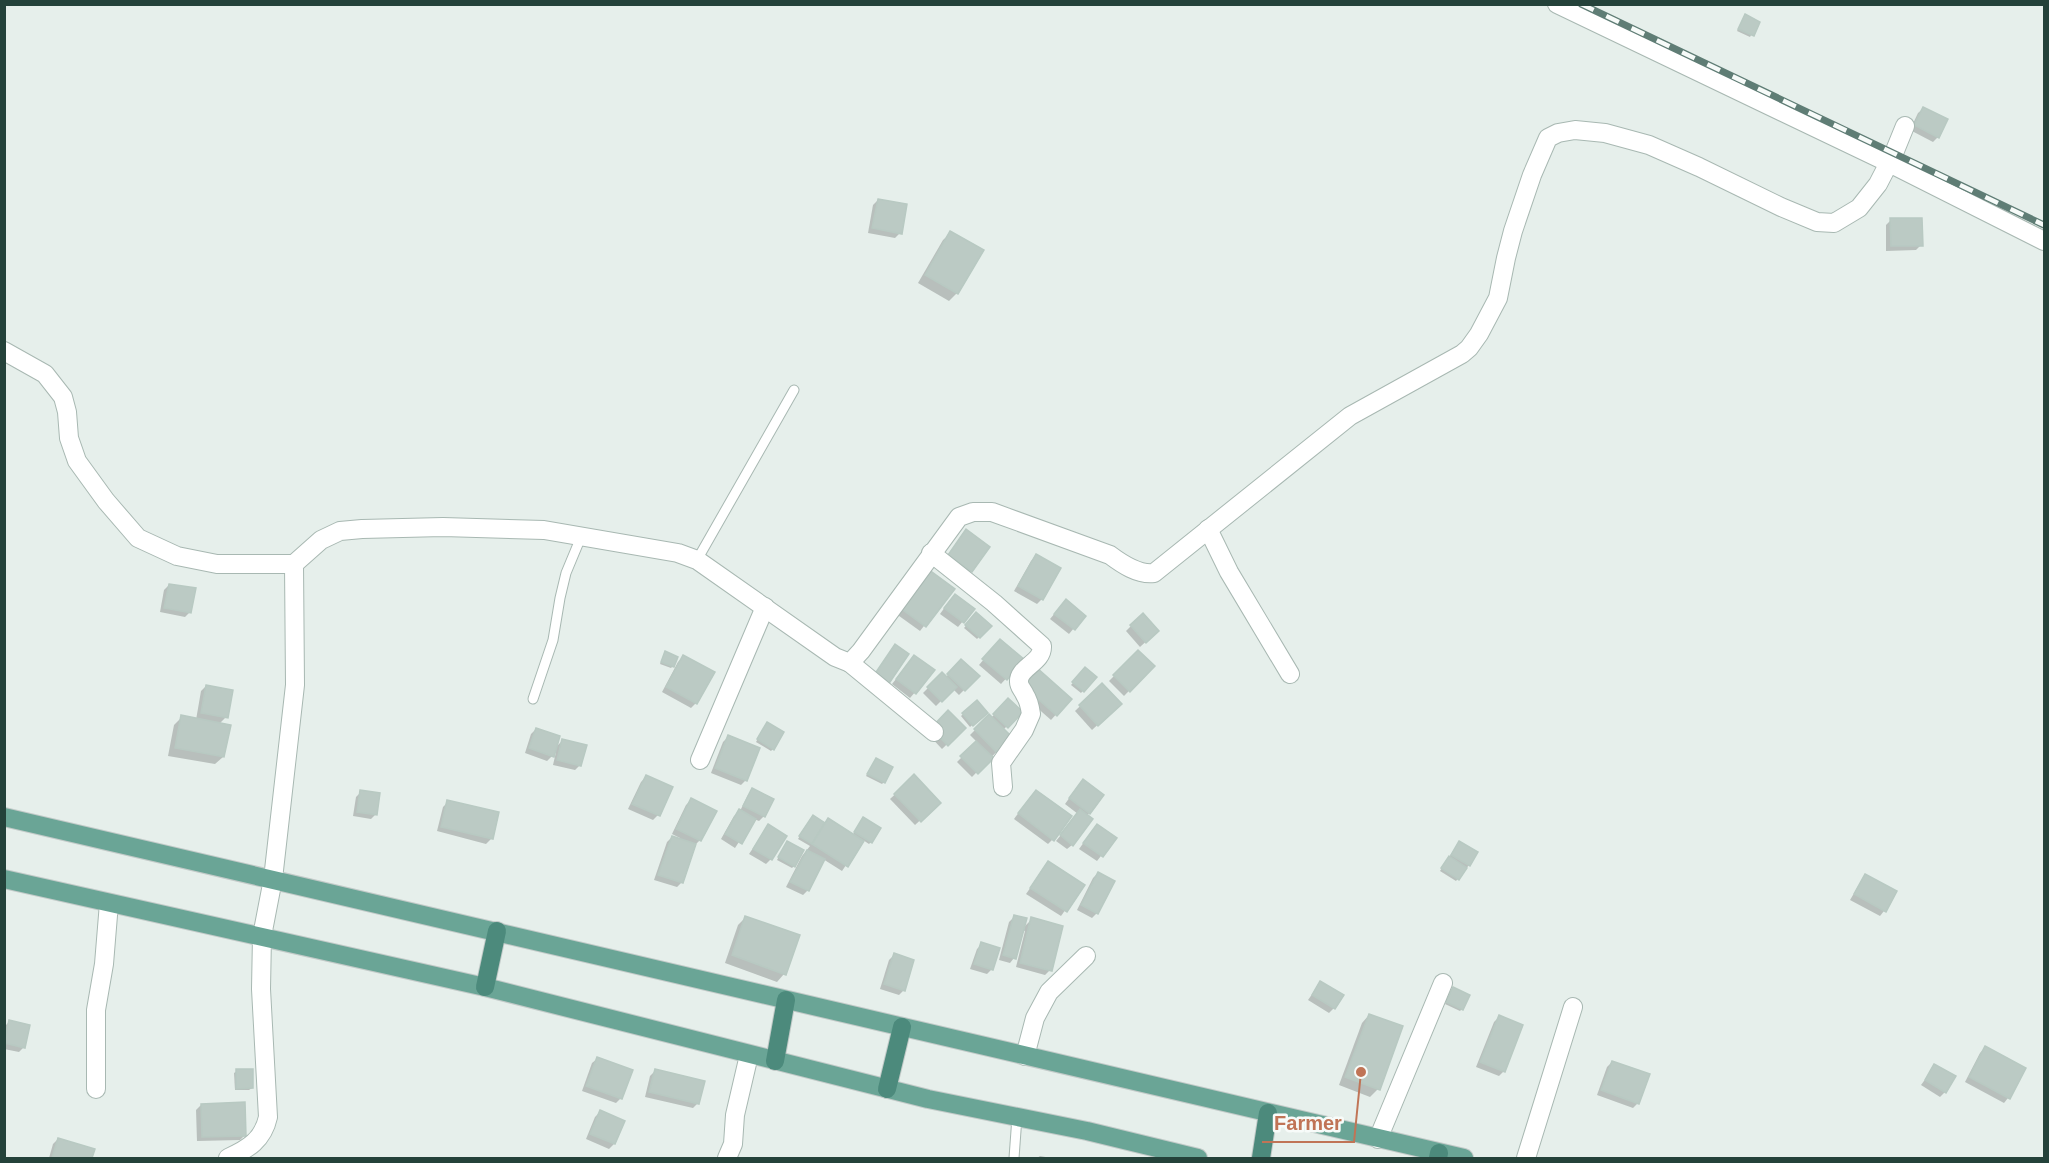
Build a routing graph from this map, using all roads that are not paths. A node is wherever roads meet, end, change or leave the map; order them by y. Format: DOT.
graph roads {
  1 [pos="1557,4"];
  2 [pos="1905,126"];
  3 [pos="1889,163"];
  4 [pos="2044,241"];
  5 [pos="4,351"];
  6 [pos="794,390"];
  7 [pos="1208,529"];
  8 [pos="581,537"];
  9 [pos="931,553"];
  10 [pos="697,560"];
  11 [pos="294,564"];
  12 [pos="765,607"];
  13 [pos="850,663"];
  14 [pos="1290,674"];
  15 [pos="533,699"];
  16 [pos="934,732"];
  17 [pos="700,759"];
  18 [pos="1003,787"];
  19 [pos="4,817"];
  20 [pos="4,879"];
  21 [pos="273,879"];
  22 [pos="109,903"];
  23 [pos="497,931"];
  24 [pos="262,936"];
  25 [pos="1086,956"];
  26 [pos="1443,983"];
  27 [pos="485,987"];
  28 [pos="786,1000"];
  29 [pos="1573,1007"];
  30 [pos="902,1027"];
  31 [pos="749,1055"];
  32 [pos="1026,1056"];
  33 [pos="775,1061"];
  34 [pos="96,1089"];
  35 [pos="887,1089"];
  36 [pos="1268,1113"];
  37 [pos="1017,1117"];
  38 [pos="1378,1138"];
  39 [pos="1438,1156"];
  40 [pos="228,1158"];
  41 [pos="727,1158"];
  42 [pos="1014,1158"];
  43 [pos="1198,1158"];
  44 [pos="1261,1158"];
  45 [pos="1464,1158"];
  46 [pos="1526,1158"];
  1 -- 3 [label="street"];
  2 -- 3 [label="street"];
  3 -- 4 [label="street"];
  3 -- 7 [label="street"];
  5 -- 11 [label="street"];
  6 -- 10 [label="lane"];
  7 -- 9 [label="street"];
  7 -- 14 [label="street"];
  8 -- 10 [label="street"];
  8 -- 11 [label="street"];
  8 -- 15 [label="lane"];
  9 -- 13 [label="street"];
  9 -- 18 [label="street"];
  10 -- 12 [label="street"];
  11 -- 21 [label="street"];
  12 -- 13 [label="street"];
  12 -- 17 [label="street"];
  13 -- 16 [label="street"];
  19 -- 21 [label="main road"];
  20 -- 22 [label="main road"];
  21 -- 23 [label="main road"];
  21 -- 24 [label="street"];
  22 -- 24 [label="main road"];
  22 -- 34 [label="street"];
  23 -- 27 [label="highway"];
  23 -- 28 [label="main road"];
  24 -- 27 [label="main road"];
  24 -- 40 [label="street"];
  25 -- 32 [label="street"];
  26 -- 38 [label="street"];
  27 -- 31 [label="main road"];
  28 -- 30 [label="main road"];
  28 -- 33 [label="highway"];
  29 -- 46 [label="street"];
  30 -- 32 [label="main road"];
  30 -- 35 [label="highway"];
  31 -- 33 [label="main road"];
  31 -- 41 [label="street"];
  32 -- 36 [label="main road"];
  33 -- 35 [label="main road"];
  35 -- 37 [label="main road"];
  36 -- 38 [label="main road"];
  36 -- 44 [label="highway"];
  37 -- 42 [label="lane"];
  37 -- 43 [label="main road"];
  38 -- 39 [label="main road"];
  39 -- 45 [label="main road"];
}
